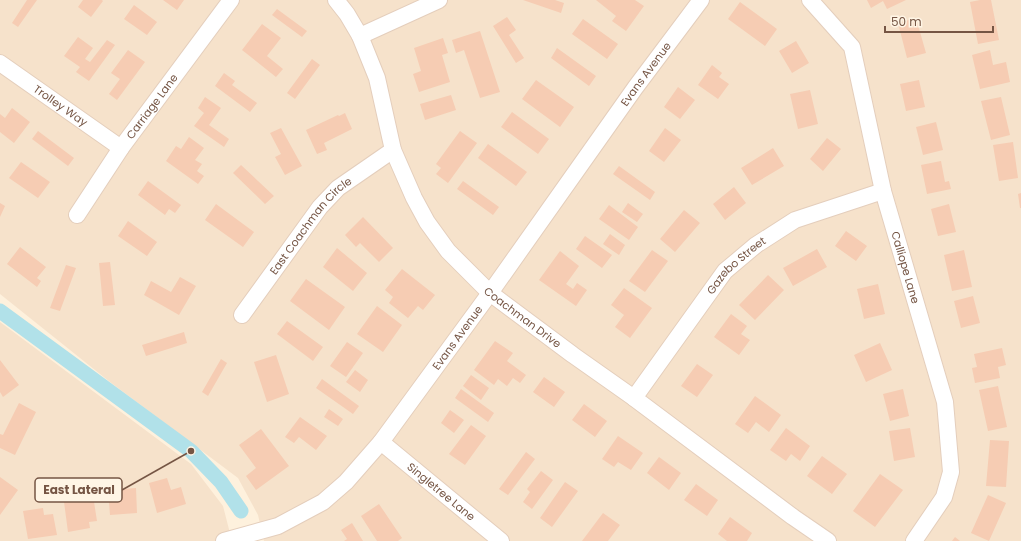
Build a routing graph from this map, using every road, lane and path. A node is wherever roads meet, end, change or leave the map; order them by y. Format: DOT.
graph roads {
  1 [pos="231,0"];
  2 [pos="336,0"];
  3 [pos="439,0"];
  4 [pos="701,0"];
  5 [pos="810,0"];
  6 [pos="360,36"];
  7 [pos="0,63"];
  8 [pos="121,148"];
  9 [pos="393,150"];
  10 [pos="883,191"];
  11 [pos="77,215"];
  12 [pos="490,292"];
  13 [pos="242,315"];
  14 [pos="634,398"];
  15 [pos="381,442"];
  16 [pos="224,541"];
  17 [pos="501,541"];
  18 [pos="828,541"];
  19 [pos="914,541"];
  1 -- 8 [label="street, Carriage Lane"];
  2 -- 6 [label="street, Coachman Drive"];
  3 -- 6 [label="street"];
  4 -- 12 [label="street, Evans Avenue"];
  5 -- 10 [label="street, Calliope Lane"];
  6 -- 9 [label="street, Coachman Drive"];
  7 -- 8 [label="street, Trolley Way"];
  8 -- 11 [label="street, Carriage Lane"];
  9 -- 12 [label="street, Coachman Drive"];
  9 -- 13 [label="street, East Coachman Circle"];
  10 -- 14 [label="street, Gazebo Street"];
  10 -- 19 [label="street, Calliope Lane"];
  12 -- 14 [label="street, Coachman Drive"];
  12 -- 15 [label="street, Evans Avenue"];
  14 -- 18 [label="street, Coachman Drive"];
  15 -- 16 [label="street, Evans Avenue"];
  15 -- 17 [label="street, Singletree Lane"];
}
